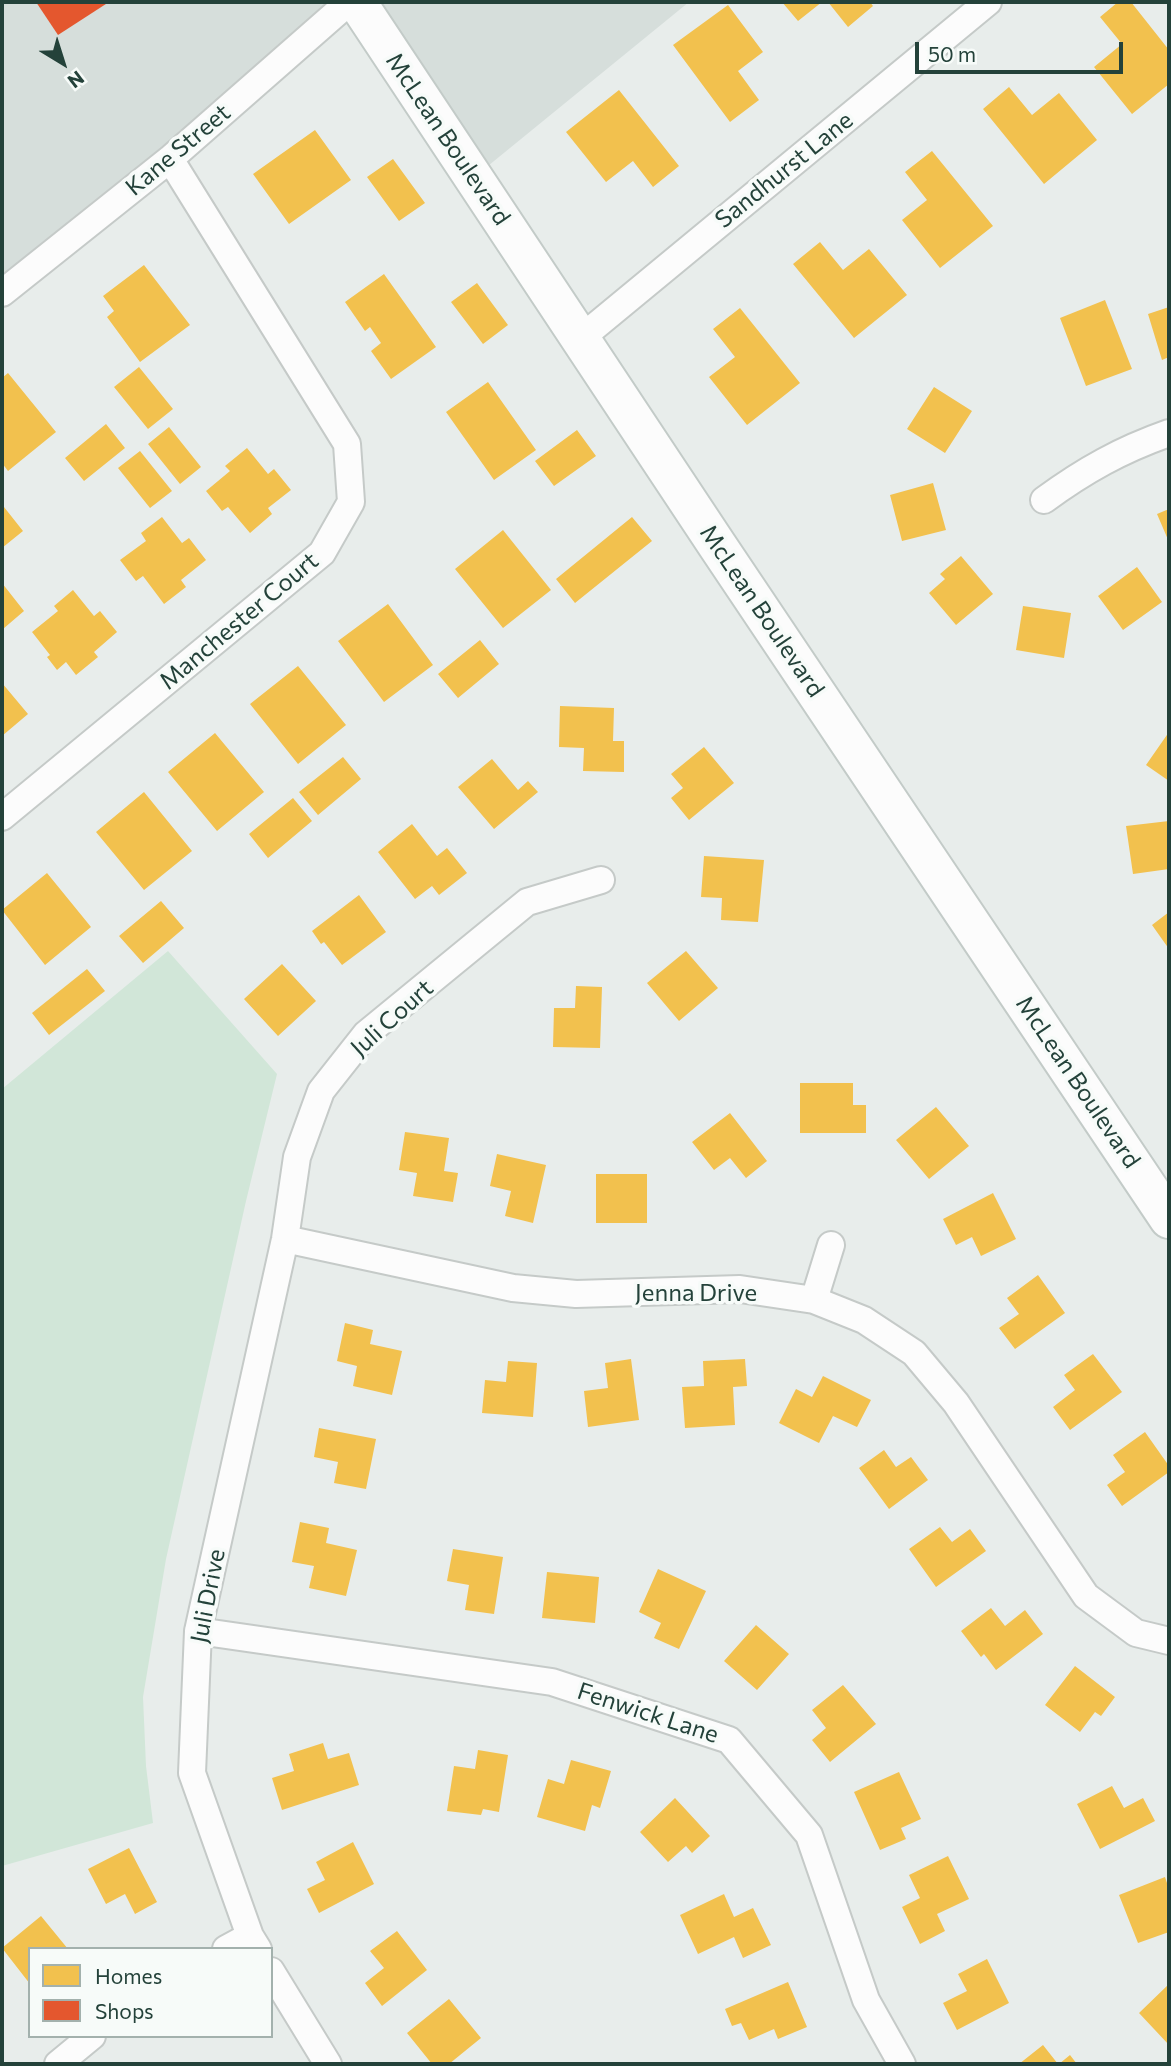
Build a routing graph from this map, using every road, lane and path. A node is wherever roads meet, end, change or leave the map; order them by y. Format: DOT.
graph roads {
  1 [pos="349,2"];
  2 [pos="357,2"];
  3 [pos="988,2"];
  4 [pos="170,159"];
  5 [pos="2,293"];
  6 [pos="581,338"];
  7 [pos="1169,433"];
  8 [pos="1044,500"];
  9 [pos="2,817"];
  10 [pos="601,880"];
  11 [pos="1169,1219"];
  12 [pos="285,1239"];
  13 [pos="831,1245"];
  14 [pos="814,1300"];
  15 [pos="198,1630"];
  16 [pos="1169,1641"];
  17 [pos="254,1942"];
  18 [pos="234,1947"];
  19 [pos="273,1974"];
  20 [pos="90,2038"];
  21 [pos="58,2064"];
  22 [pos="328,2064"];
  23 [pos="902,2064"];
  1 -- 4 [label="street, Kane Street"];
  2 -- 6 [label="main road, McLean Boulevard"];
  3 -- 6 [label="street, Sandhurst Lane"];
  4 -- 5 [label="street, Kane Street"];
  4 -- 9 [label="street, Manchester Court"];
  6 -- 11 [label="main road, McLean Boulevard"];
  7 -- 8 [label="street"];
  10 -- 12 [label="street, Juli Court"];
  12 -- 14 [label="street, Jenna Drive"];
  12 -- 15 [label="street, Juli Drive"];
  13 -- 14 [label="street"];
  14 -- 16 [label="street, Jenna Drive"];
  15 -- 17 [label="street, Juli Drive"];
  15 -- 23 [label="street, Fenwick Lane"];
  17 -- 18 [label="street"];
  19 -- 22 [label="street"];
  20 -- 21 [label="street"];
}
